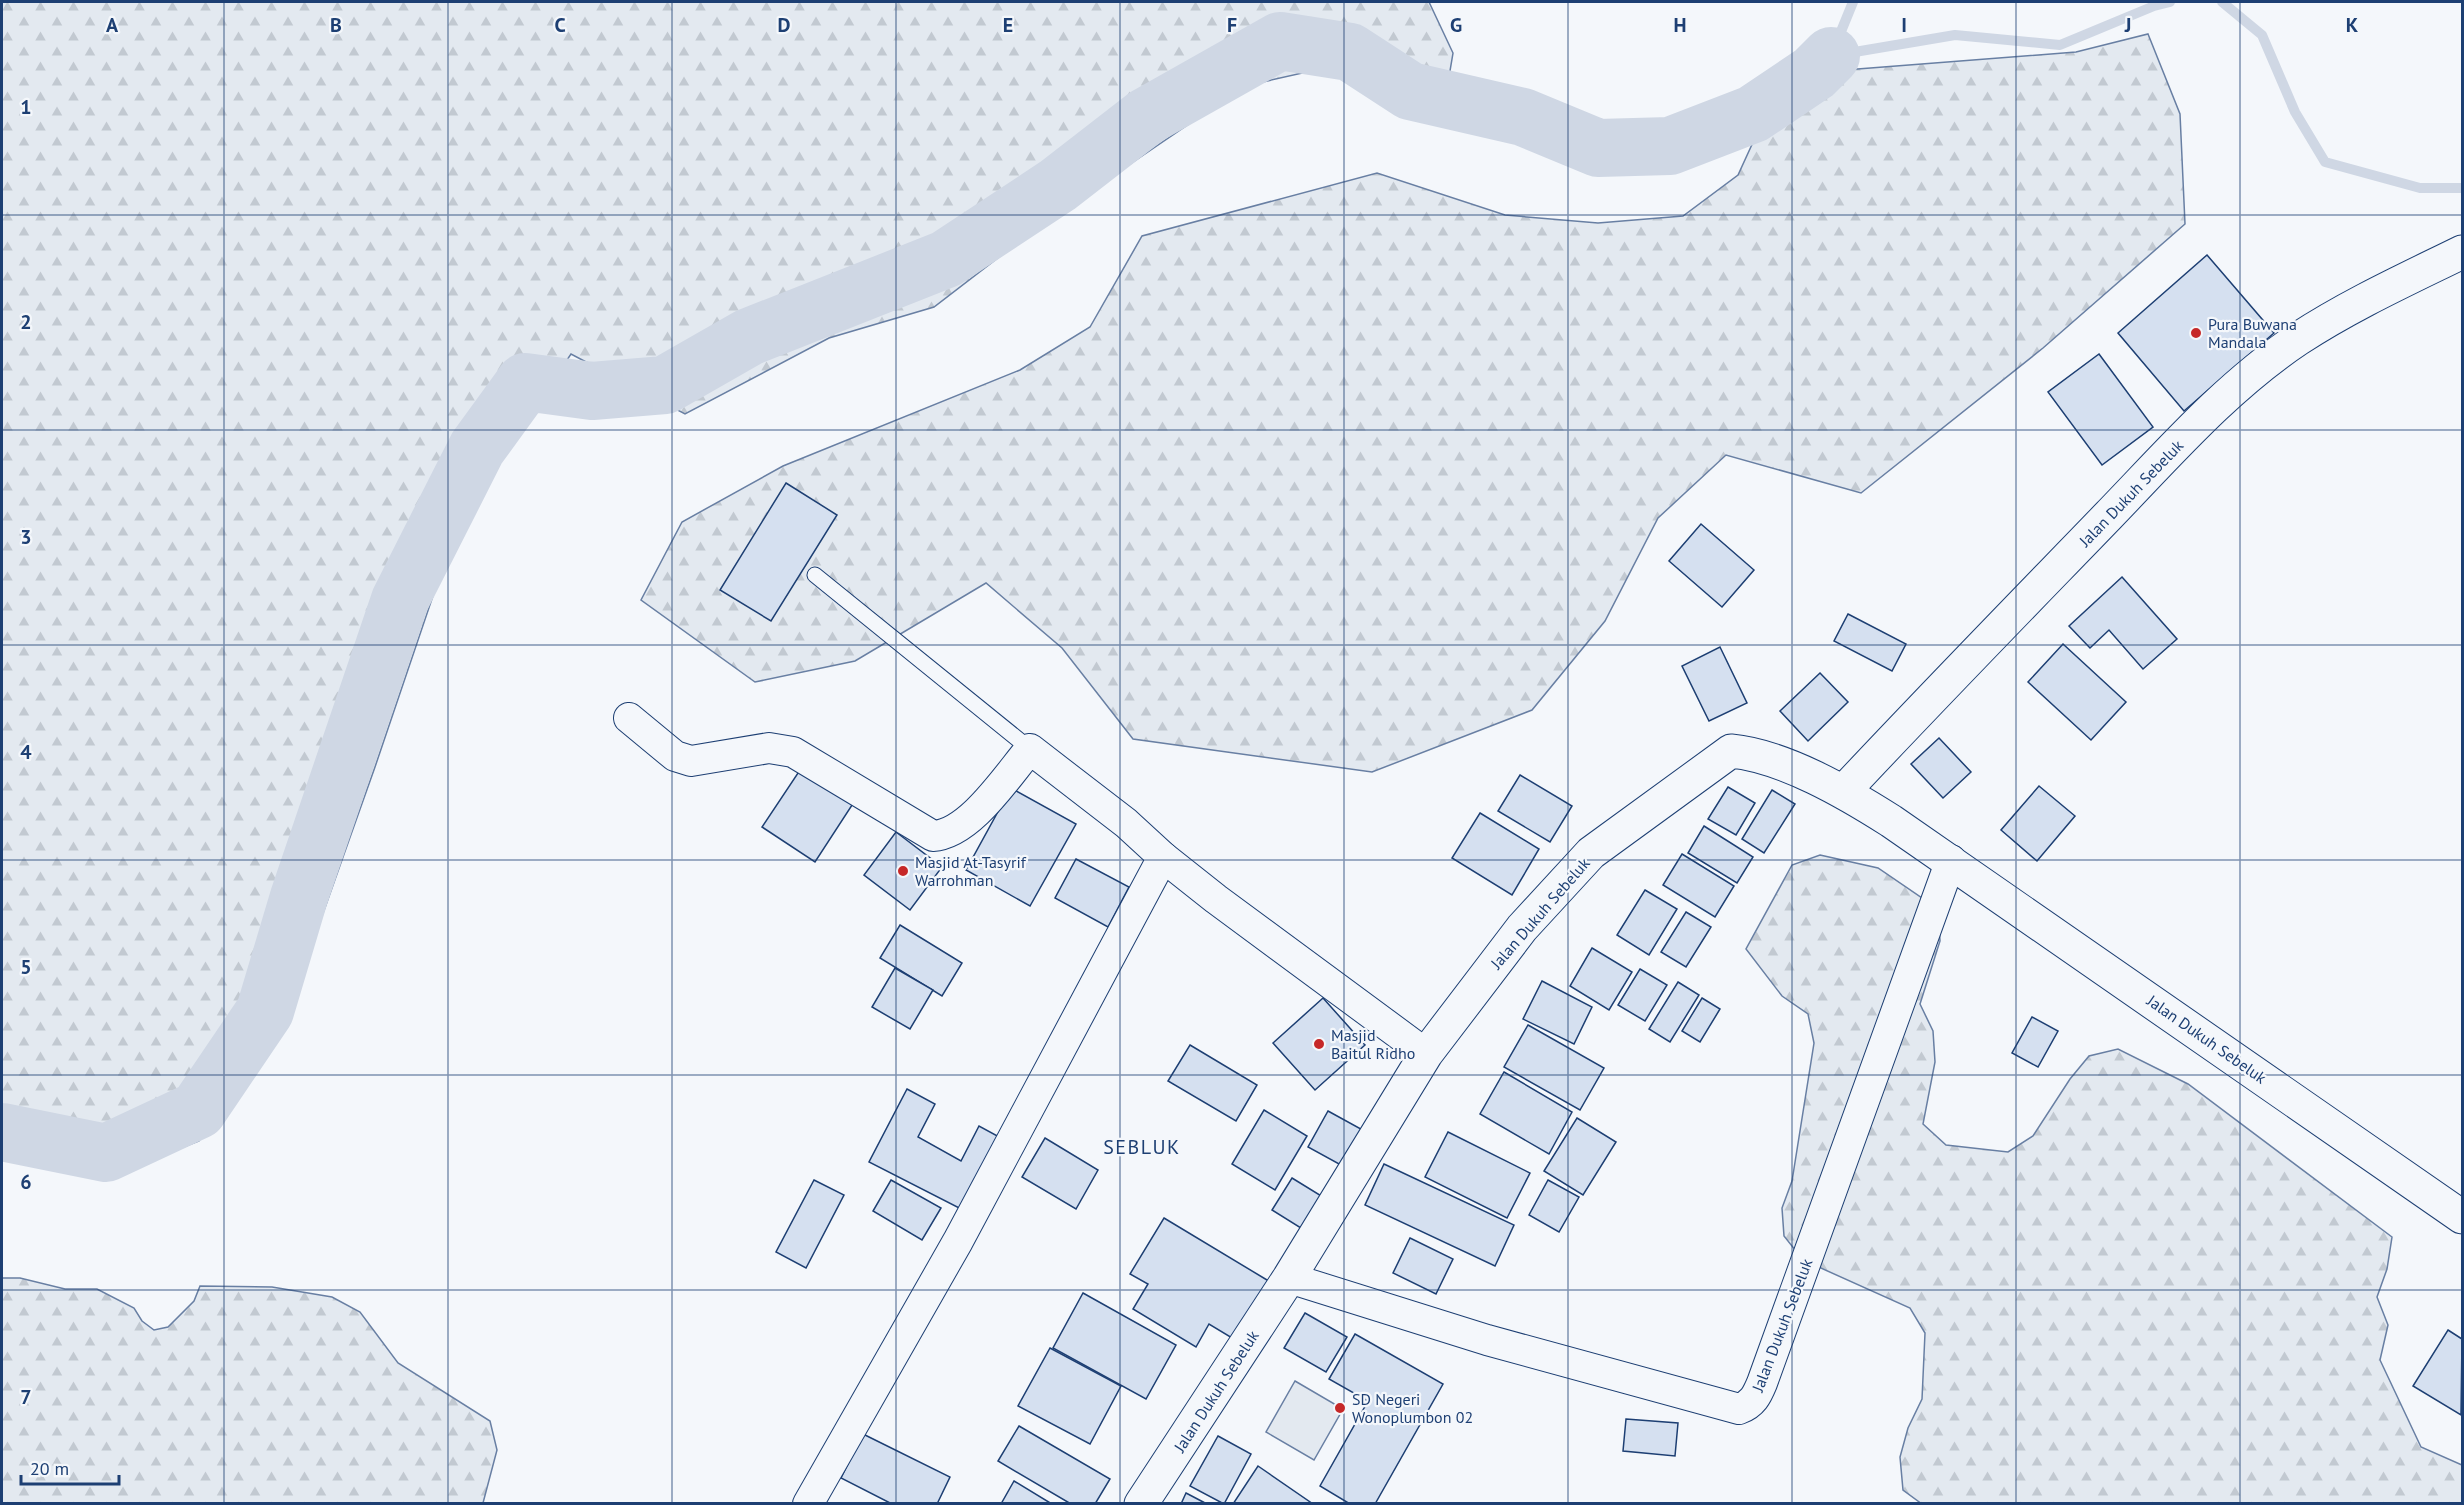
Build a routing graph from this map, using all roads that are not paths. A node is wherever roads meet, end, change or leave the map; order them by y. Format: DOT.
graph roads {
  1 [pos="2463,252"];
  2 [pos="815,575"];
  3 [pos="629,718"];
  4 [pos="1030,748"];
  5 [pos="1844,791"];
  6 [pos="1163,857"];
  7 [pos="1951,860"];
  8 [pos="1426,1054"];
  9 [pos="2463,1217"];
  10 [pos="1289,1278"];
  11 [pos="808,1503"];
  12 [pos="1140,1503"];
  1 -- 5 [label="street, Jalan Dukuh Sebeluk"];
  2 -- 4 [label="lane"];
  3 -- 4 [label="street"];
  4 -- 6 [label="street"];
  5 -- 7 [label="street, Jalan Dukuh Sebeluk"];
  5 -- 8 [label="street, Jalan Dukuh Sebeluk"];
  6 -- 8 [label="street"];
  6 -- 11 [label="street"];
  7 -- 9 [label="street, Jalan Dukuh Sebeluk"];
  7 -- 10 [label="street, Jalan Dukuh Sebeluk"];
  8 -- 10 [label="street, Jalan Dukuh Sebeluk"];
  10 -- 12 [label="street, Jalan Dukuh Sebeluk"];
}
